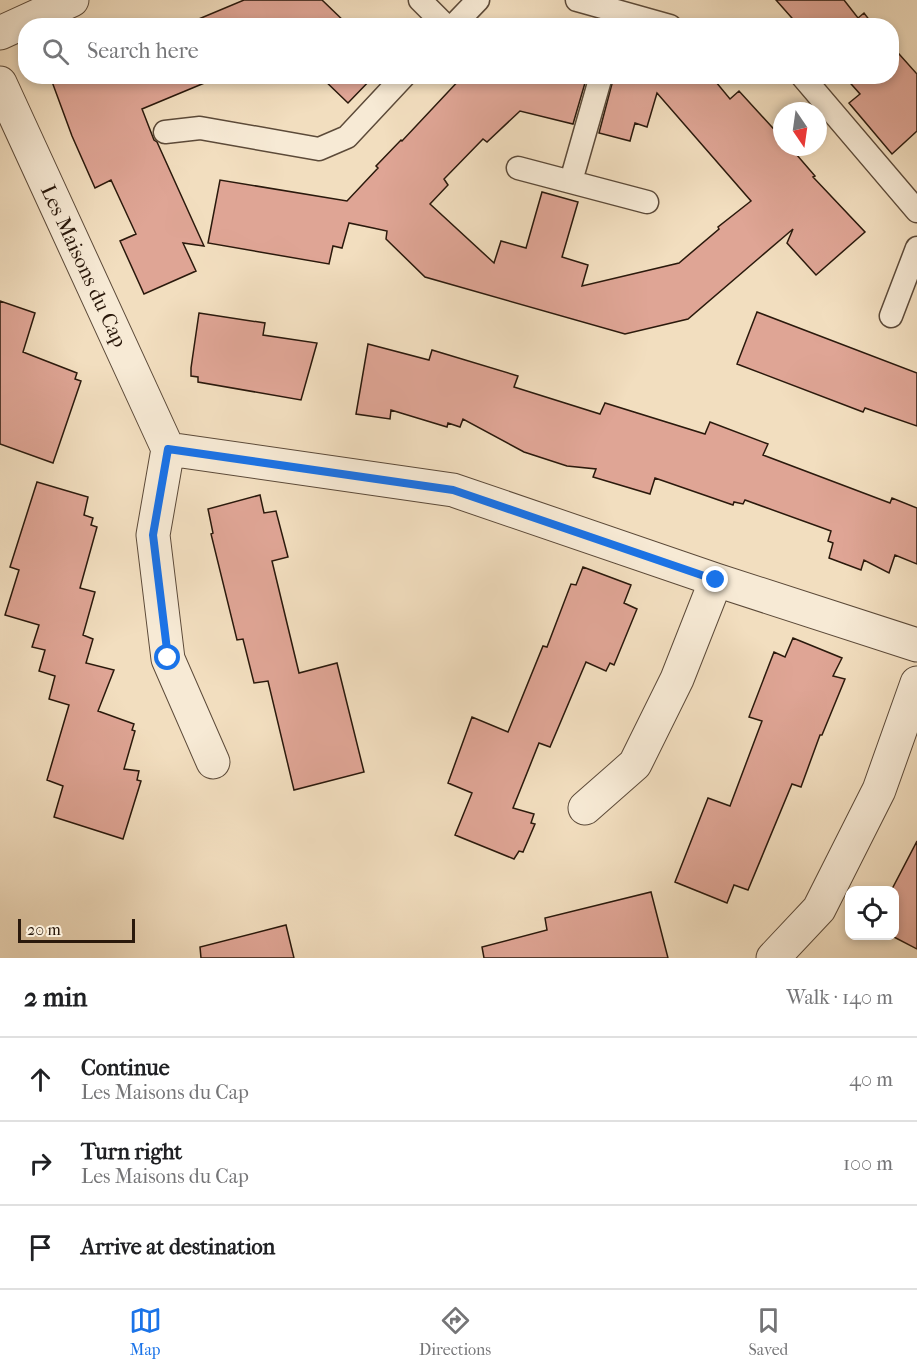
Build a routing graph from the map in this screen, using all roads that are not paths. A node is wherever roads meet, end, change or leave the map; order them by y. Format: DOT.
graph roads {
  1 [pos="72,0"];
  2 [pos="420,0"];
  3 [pos="478,0"];
  4 [pos="577,0"];
  5 [pos="33,18"];
  6 [pos="438,18"];
  7 [pos="461,18"];
  8 [pos="617,18"];
  9 [pos="18,25"];
  10 [pos="0,33"];
  11 [pos="0,83"];
  12 [pos="397,84"];
  13 [pos="599,84"];
  14 [pos="809,84"];
  15 [pos="165,132"];
  16 [pos="518,168"];
  17 [pos="571,181"];
  18 [pos="647,202"];
  19 [pos="917,211"];
  20 [pos="917,248"];
  21 [pos="891,315"];
  22 [pos="168,449"];
  23 [pos="716,580"];
  24 [pos="917,645"];
  25 [pos="917,683"];
  26 [pos="213,762"];
  27 [pos="585,808"];
  28 [pos="773,958"];
  1 -- 5 [label="street"];
  2 -- 6 [label="lane"];
  3 -- 7 [label="lane"];
  4 -- 8 [label="lane"];
  9 -- 10 [label="street"];
  11 -- 22 [label="street, Les Maisons du Cap"];
  12 -- 15 [label="lane"];
  13 -- 17 [label="lane"];
  14 -- 19 [label="lane"];
  16 -- 17 [label="lane"];
  17 -- 18 [label="lane"];
  20 -- 21 [label="lane"];
  22 -- 23 [label="street"];
  22 -- 26 [label="street"];
  23 -- 24 [label="street"];
  23 -- 27 [label="street"];
  25 -- 28 [label="street"];
}
